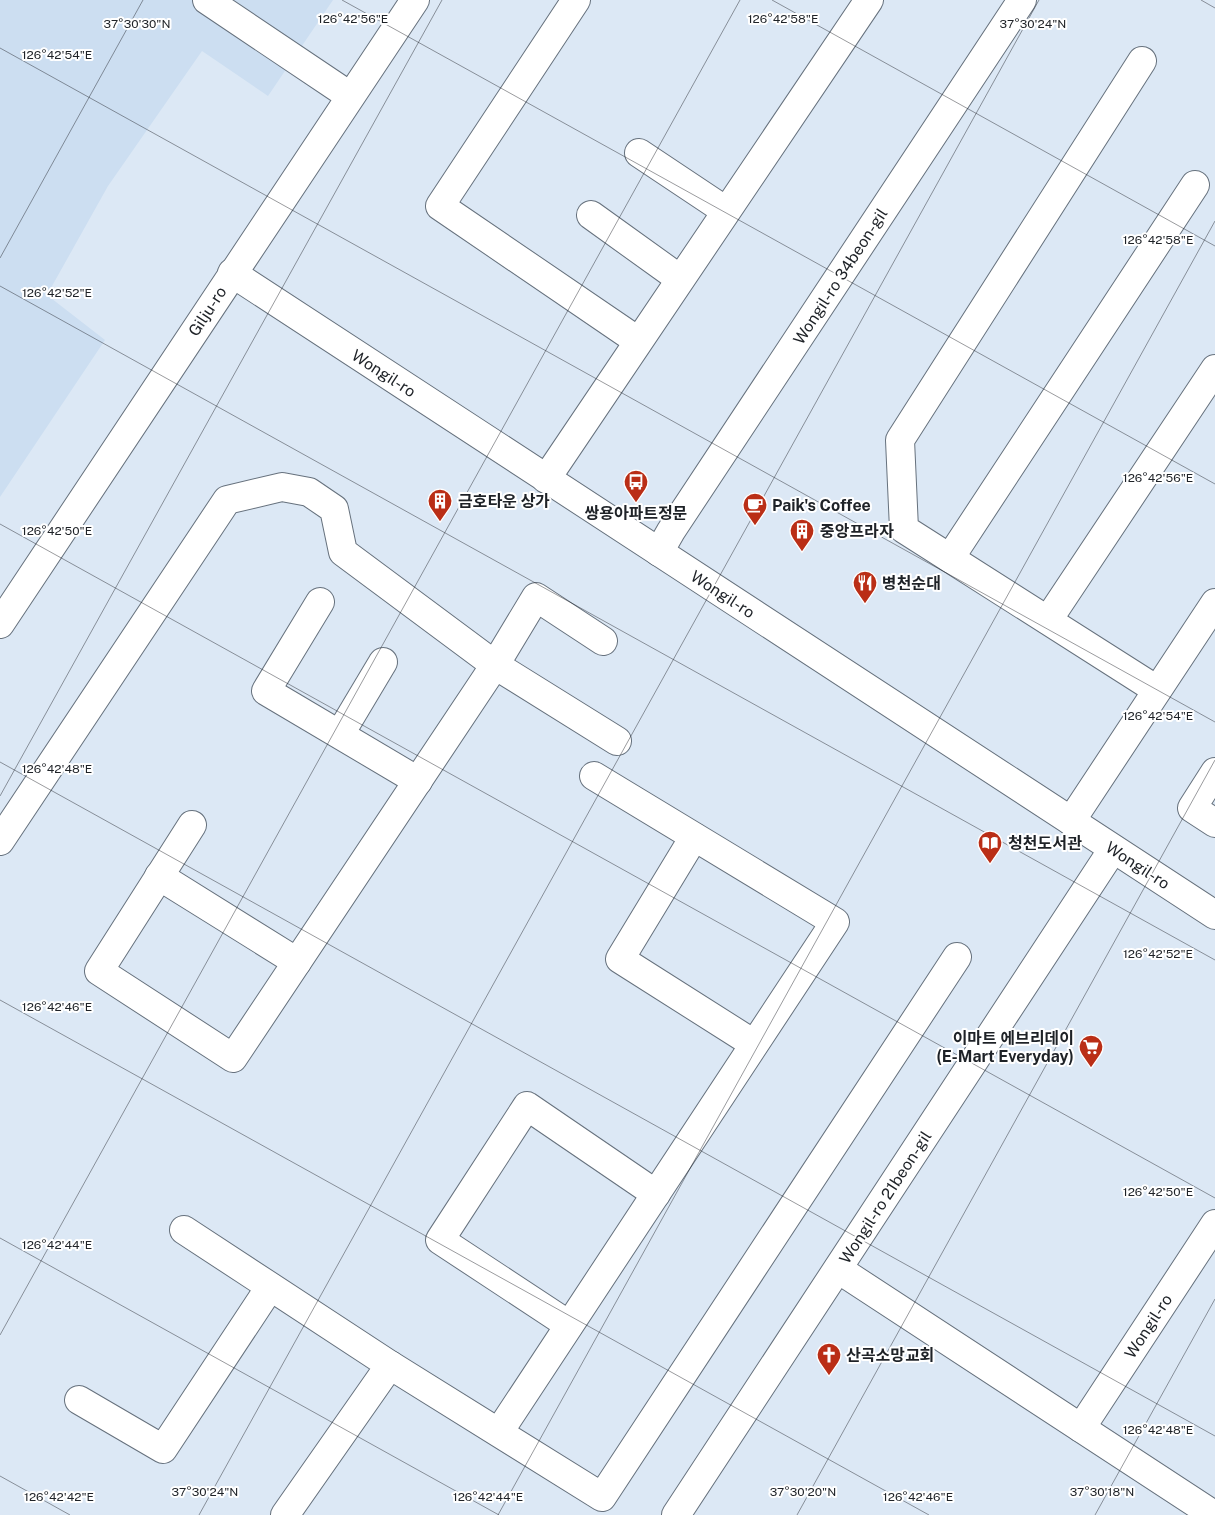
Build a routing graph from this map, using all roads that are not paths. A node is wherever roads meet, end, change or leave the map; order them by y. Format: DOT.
graph roads {
  1 [pos="207,0"];
  2 [pos="415,0"];
  3 [pos="576,0"];
  4 [pos="868,0"];
  5 [pos="1022,0"];
  6 [pos="1142,61"];
  7 [pos="350,96"];
  8 [pos="639,153"];
  9 [pos="1195,185"];
  10 [pos="726,211"];
  11 [pos="591,215"];
  12 [pos="232,273"];
  13 [pos="680,279"];
  14 [pos="638,341"];
  15 [pos="1215,369"];
  16 [pos="546,479"];
  17 [pos="659,552"];
  18 [pos="950,558"];
  19 [pos="320,602"];
  20 [pos="1215,603"];
  21 [pos="1048,620"];
  22 [pos="0,624"];
  23 [pos="603,641"];
  24 [pos="383,662"];
  25 [pos="495,665"];
  26 [pos="1157,690"];
  27 [pos="340,734"];
  28 [pos="617,741"];
  29 [pos="1215,772"];
  30 [pos="594,776"];
  31 [pos="418,780"];
  32 [pos="1071,821"];
  33 [pos="1215,823"];
  34 [pos="192,825"];
  35 [pos="694,837"];
  36 [pos="0,841"];
  37 [pos="1113,849"];
  38 [pos="159,876"];
  39 [pos="1215,915"];
  40 [pos="957,957"];
  41 [pos="297,962"];
  42 [pos="754,1044"];
  43 [pos="656,1194"];
  44 [pos="1215,1224"];
  45 [pos="184,1230"];
  46 [pos="838,1269"];
  47 [pos="270,1287"];
  48 [pos="569,1325"];
  49 [pos="390,1365"];
  50 [pos="78,1400"];
  51 [pos="1081,1428"];
  52 [pos="499,1432"];
  53 [pos="285,1515"];
  54 [pos="676,1515"];
  55 [pos="1214,1515"];
  1 -- 7 [label="street"];
  2 -- 7 [label="street, Gilju-ro"];
  3 -- 14 [label="street"];
  4 -- 10 [label="street"];
  5 -- 17 [label="street, Wongil-ro 34beon-gil"];
  6 -- 18 [label="street"];
  7 -- 12 [label="street, Gilju-ro"];
  8 -- 10 [label="street"];
  9 -- 18 [label="street"];
  10 -- 13 [label="street"];
  11 -- 13 [label="street"];
  12 -- 16 [label="street, Wongil-ro"];
  12 -- 22 [label="street, Gilju-ro"];
  13 -- 14 [label="street"];
  14 -- 16 [label="street"];
  15 -- 21 [label="street"];
  16 -- 17 [label="street, Wongil-ro"];
  17 -- 32 [label="street, Wongil-ro"];
  18 -- 21 [label="street"];
  19 -- 27 [label="street"];
  20 -- 26 [label="street"];
  21 -- 26 [label="street"];
  23 -- 25 [label="street"];
  24 -- 27 [label="street"];
  25 -- 28 [label="street"];
  25 -- 31 [label="street"];
  25 -- 36 [label="street"];
  26 -- 32 [label="street"];
  27 -- 31 [label="street"];
  29 -- 33 [label="street"];
  30 -- 35 [label="street"];
  31 -- 41 [label="street"];
  32 -- 37 [label="street, Wongil-ro"];
  34 -- 38 [label="street"];
  35 -- 42 [label="street"];
  35 -- 42 [label="street"];
  37 -- 39 [label="street, Wongil-ro"];
  37 -- 46 [label="street, Wongil-ro 21beon-gil"];
  38 -- 41 [label="street"];
  38 -- 41 [label="street"];
  40 -- 52 [label="street"];
  42 -- 43 [label="street"];
  43 -- 48 [label="street"];
  43 -- 48 [label="street"];
  44 -- 51 [label="street, Wongil-ro"];
  45 -- 47 [label="street"];
  46 -- 51 [label="street, Wongil-ro 21beon-gil"];
  46 -- 54 [label="street"];
  47 -- 49 [label="street"];
  47 -- 50 [label="street"];
  48 -- 52 [label="street"];
  49 -- 52 [label="street"];
  49 -- 53 [label="street"];
  51 -- 55 [label="street, Wongil-ro 21beon-gil"];
}
